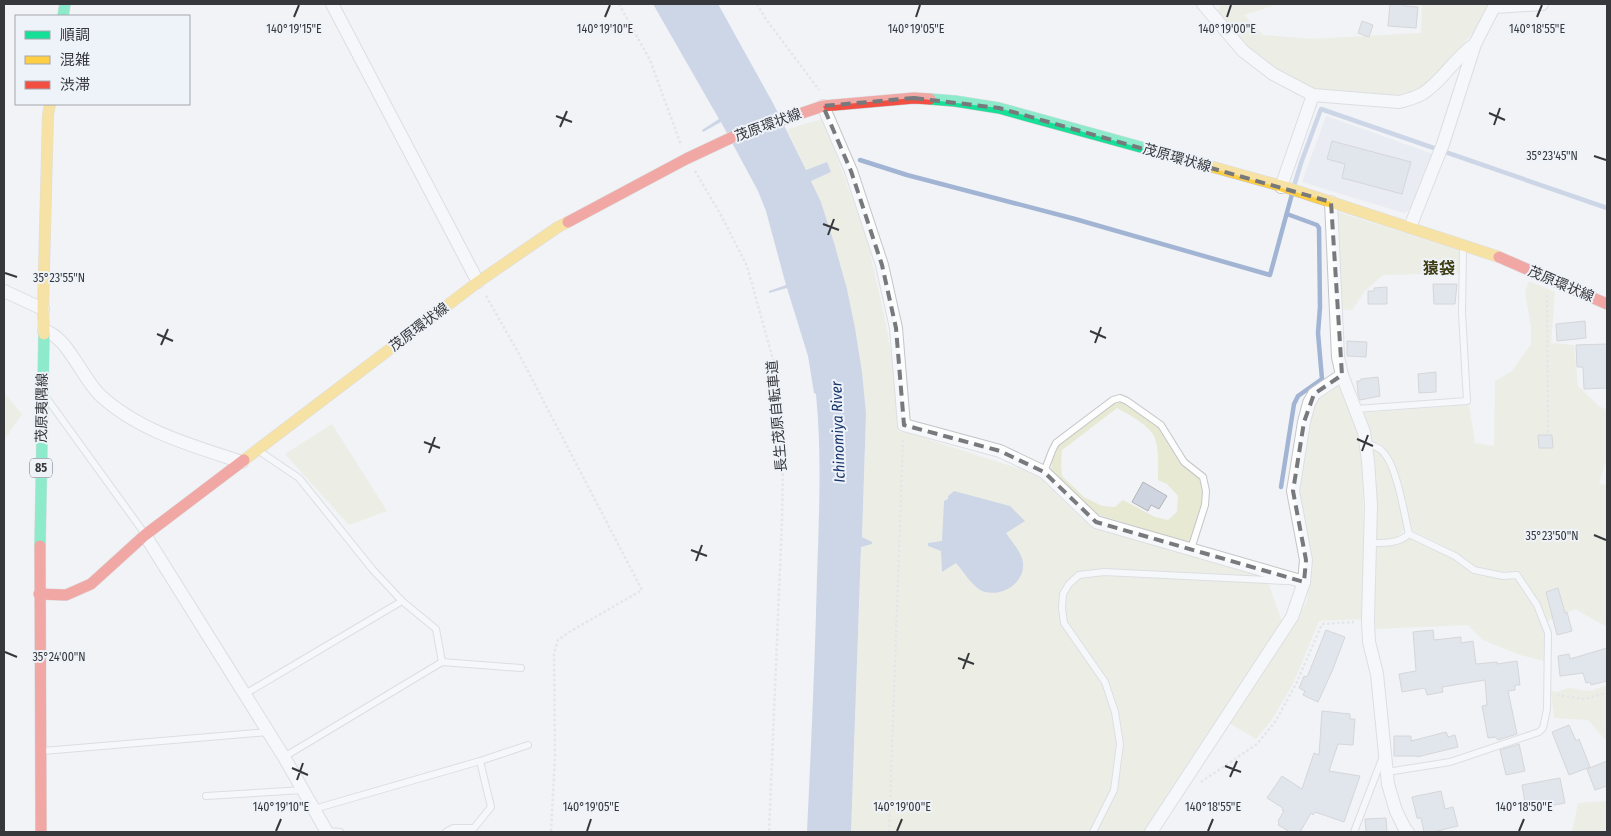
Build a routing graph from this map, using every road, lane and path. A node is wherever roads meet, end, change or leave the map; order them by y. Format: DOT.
graph roads {
  1 [pos="332,4"];
  2 [pos="619,4"];
  3 [pos="758,4"];
  4 [pos="1203,4"];
  5 [pos="1542,4"];
  6 [pos="1494,6"];
  7 [pos="1475,44"];
  8 [pos="1313,95"];
  9 [pos="50,105"];
  10 [pos="823,106"];
  11 [pos="686,159"];
  12 [pos="1283,187"];
  13 [pos="1332,202"];
  14 [pos="1410,227"];
  15 [pos="1463,244"];
  16 [pos="1547,278"];
  17 [pos="478,282"];
  18 [pos="4,291"];
  19 [pos="1607,304"];
  20 [pos="43,309"];
  21 [pos="44,331"];
  22 [pos="1342,375"];
  23 [pos="42,391"];
  24 [pos="1356,409"];
  25 [pos="904,425"];
  26 [pos="1548,433"];
  27 [pos="1366,444"];
  28 [pos="258,450"];
  29 [pos="242,462"];
  30 [pos="1044,472"];
  31 [pos="1408,534"];
  32 [pos="145,535"];
  33 [pos="1369,543"];
  34 [pos="1191,549"];
  35 [pos="1304,582"];
  36 [pos="39,594"];
  37 [pos="402,602"];
  38 [pos="1368,621"];
  39 [pos="442,662"];
  40 [pos="521,668"];
  41 [pos="1607,693"];
  42 [pos="245,694"];
  43 [pos="1547,694"];
  44 [pos="269,732"];
  45 [pos="528,745"];
  46 [pos="39,751"];
  47 [pos="1385,751"];
  48 [pos="284,757"];
  49 [pos="480,761"];
  50 [pos="1387,772"];
  51 [pos="1184,782"];
  52 [pos="303,790"];
  53 [pos="206,796"];
  54 [pos="314,809"];
  55 [pos="41,832"];
  56 [pos="331,832"];
  57 [pos="446,832"];
  58 [pos="551,832"];
  59 [pos="769,832"];
  60 [pos="889,832"];
  61 [pos="1093,832"];
  62 [pos="1151,832"];
  63 [pos="1354,832"];
  64 [pos="1408,832"];
  1 -- 17 [label="street"];
  2 -- 11 [label="path, 長生茂原自転車道"];
  3 -- 10 [label="path"];
  4 -- 8 [label="street"];
  5 -- 6 [label="street"];
  6 -- 7 [label="street"];
  7 -- 8 [label="street"];
  7 -- 14 [label="street"];
  8 -- 12 [label="street"];
  9 -- 20 [label="main road, 茂原夷隅線 / 85"];
  10 -- 11 [label="main road, 茂原環状線"];
  10 -- 12 [label="main road, 茂原環状線"];
  10 -- 25 [label="street"];
  11 -- 17 [label="main road, 茂原環状線"];
  11 -- 59 [label="path, 長生茂原自転車道"];
  12 -- 13 [label="main road, 茂原環状線"];
  13 -- 14 [label="main road, 茂原環状線"];
  13 -- 22 [label="street"];
  14 -- 15 [label="main road, 茂原環状線"];
  15 -- 16 [label="main road, 茂原環状線"];
  15 -- 24 [label="lane"];
  16 -- 19 [label="main road, 茂原環状線"];
  16 -- 26 [label="path"];
  17 -- 28 [label="main road, 茂原環状線"];
  17 -- 58 [label="path"];
  18 -- 20 [label="street"];
  20 -- 21 [label="main road, 茂原夷隅線 / 85"];
  21 -- 23 [label="main road, 茂原夷隅線 / 85"];
  21 -- 29 [label="street"];
  22 -- 24 [label="street"];
  22 -- 35 [label="street"];
  23 -- 32 [label="lane"];
  23 -- 36 [label="main road, 茂原夷隅線 / 85"];
  24 -- 27 [label="street"];
  25 -- 30 [label="street"];
  25 -- 60 [label="path"];
  27 -- 31 [label="lane"];
  27 -- 33 [label="street"];
  28 -- 29 [label="main road, 茂原環状線"];
  28 -- 37 [label="lane"];
  29 -- 32 [label="main road, 茂原環状線"];
  30 -- 34 [label="street"];
  30 -- 34 [label="lane"];
  31 -- 33 [label="lane"];
  31 -- 43 [label="lane"];
  32 -- 36 [label="main road, 茂原環状線"];
  32 -- 42 [label="street"];
  33 -- 38 [label="street"];
  34 -- 35 [label="street"];
  35 -- 51 [label="street"];
  35 -- 61 [label="lane"];
  36 -- 46 [label="main road, 茂原夷隅線 / 85"];
  37 -- 39 [label="lane"];
  37 -- 42 [label="lane"];
  38 -- 47 [label="street"];
  38 -- 51 [label="path"];
  39 -- 40 [label="lane"];
  39 -- 48 [label="lane"];
  41 -- 43 [label="path"];
  42 -- 44 [label="street"];
  43 -- 50 [label="lane"];
  44 -- 46 [label="lane"];
  44 -- 48 [label="street"];
  45 -- 49 [label="lane"];
  46 -- 55 [label="main road, 茂原夷隅線 / 85"];
  47 -- 50 [label="street"];
  47 -- 63 [label="lane"];
  48 -- 52 [label="street"];
  49 -- 54 [label="lane"];
  49 -- 57 [label="lane"];
  50 -- 64 [label="street"];
  51 -- 62 [label="street"];
  52 -- 53 [label="lane"];
  52 -- 54 [label="street"];
  54 -- 56 [label="street"];
}
